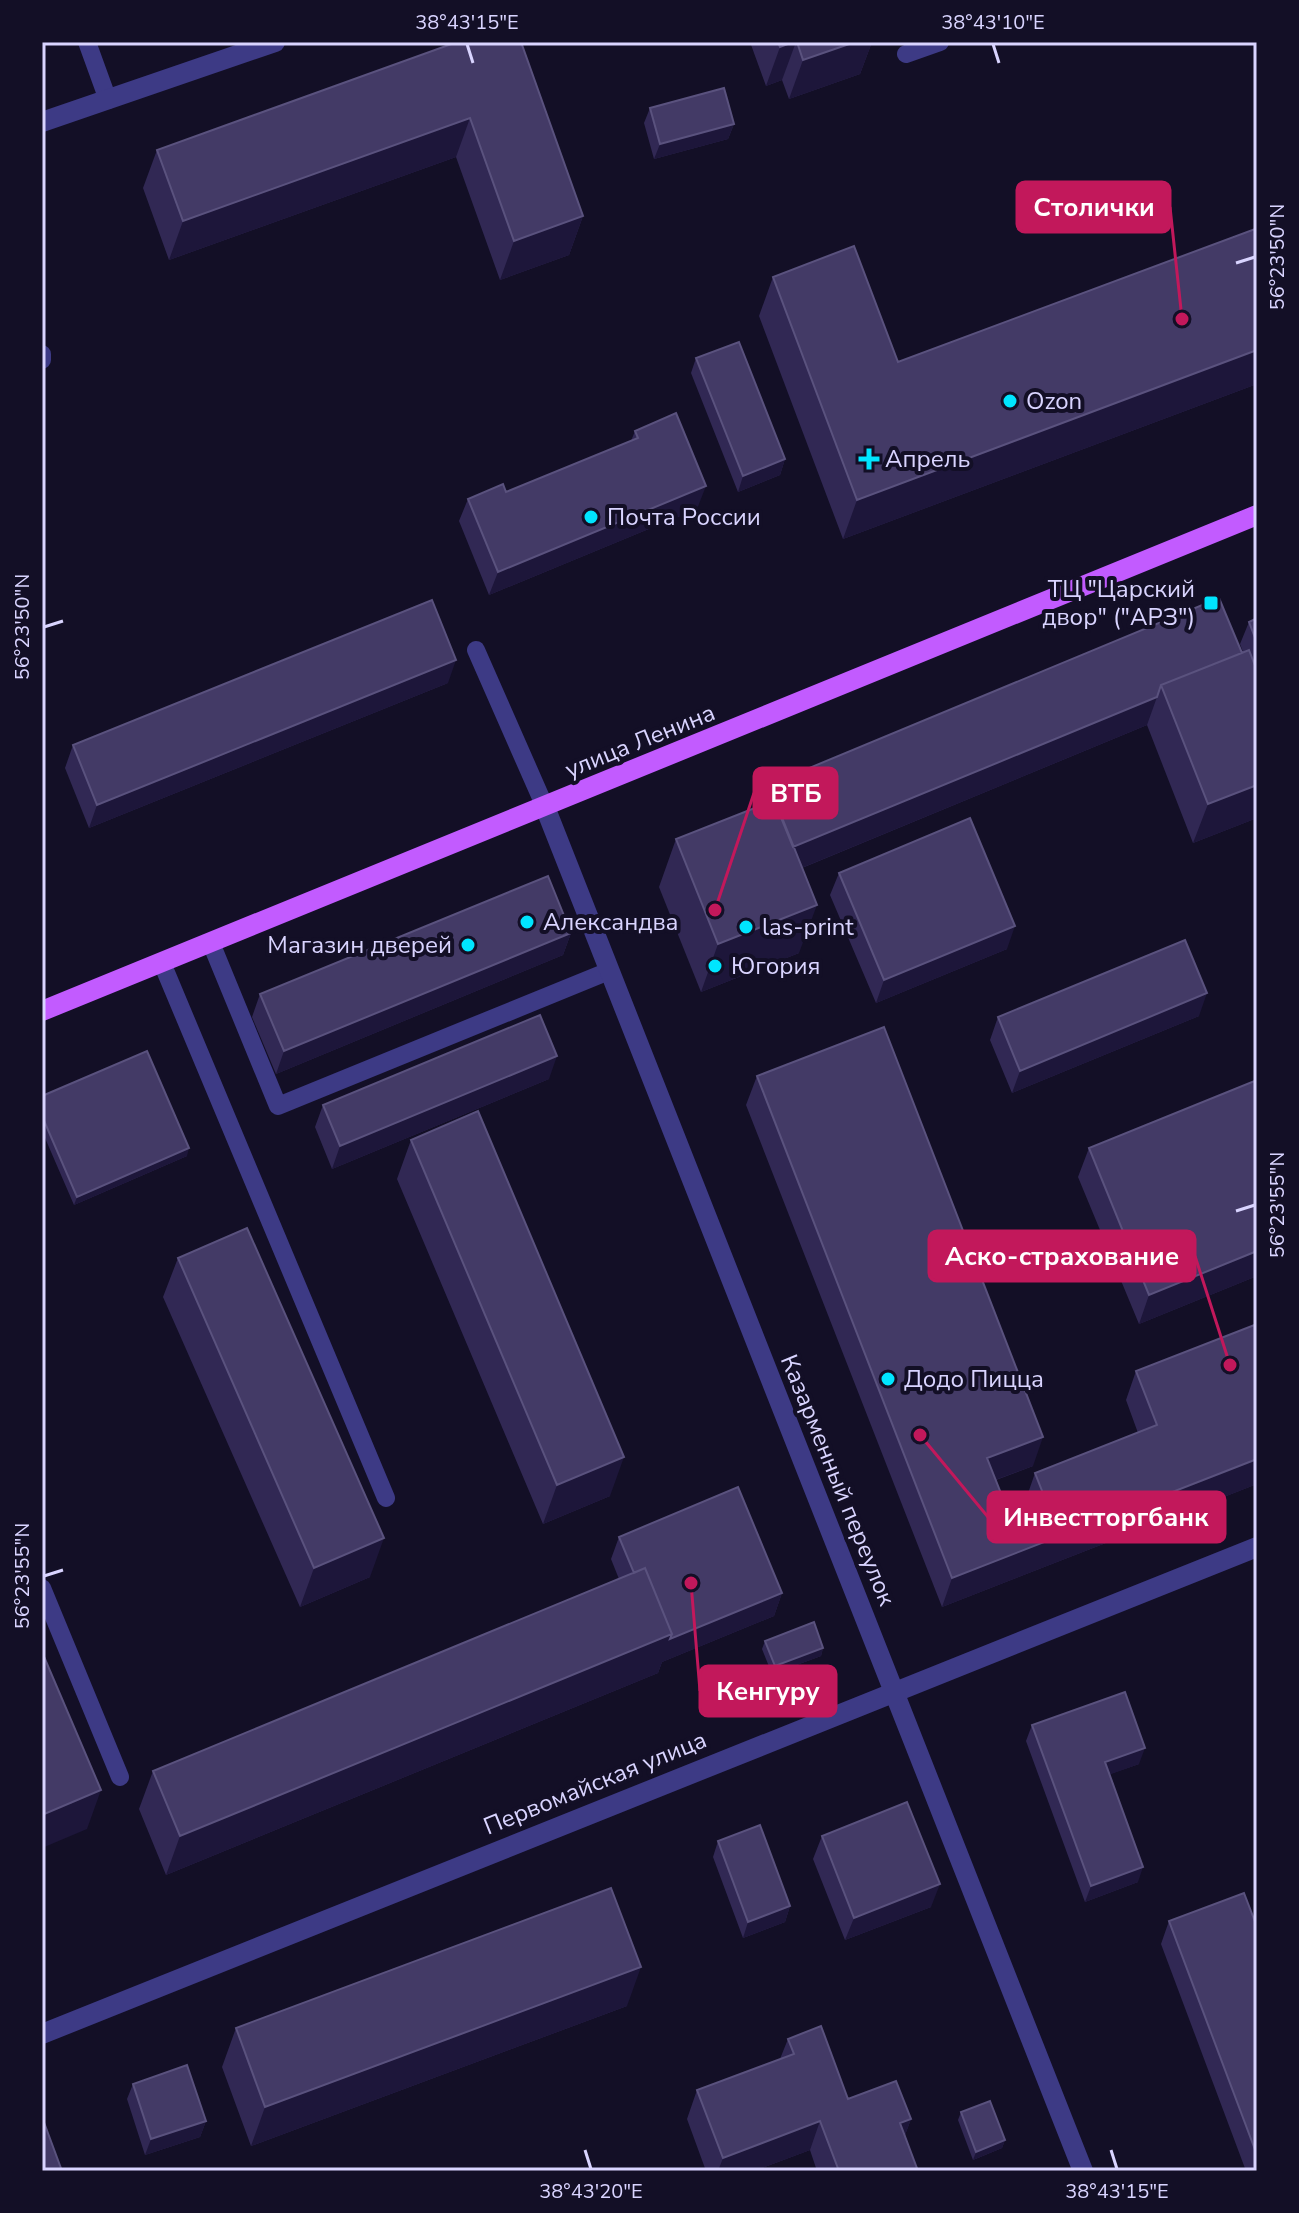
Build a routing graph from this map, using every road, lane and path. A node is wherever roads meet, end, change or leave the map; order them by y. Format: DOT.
graph roads {
  1 [pos="87,42"];
  2 [pos="275,42"];
  3 [pos="940,42"];
  4 [pos="906,54"];
  5 [pos="108,100"];
  6 [pos="42,122"];
  7 [pos="42,354"];
  8 [pos="42,360"];
  9 [pos="1257,515"];
  10 [pos="476,650"];
  11 [pos="545,807"];
  12 [pos="211,943"];
  13 [pos="162,963"];
  14 [pos="609,971"];
  15 [pos="42,1011"];
  16 [pos="386,1498"];
  17 [pos="1257,1547"];
  18 [pos="42,1588"];
  19 [pos="894,1691"];
  20 [pos="120,1777"];
  21 [pos="42,2034"];
  22 [pos="1083,2171"];
  1 -- 5 [label="lane"];
  2 -- 5 [label="street"];
  3 -- 4 [label="lane"];
  5 -- 6 [label="street"];
  7 -- 8 [label="lane"];
  9 -- 11 [label="main road, улица Ленина"];
  10 -- 11 [label="lane"];
  11 -- 12 [label="main road, улица Ленина"];
  11 -- 14 [label="street, Казарменный переулок"];
  12 -- 13 [label="main road, улица Ленина"];
  12 -- 14 [label="lane"];
  13 -- 15 [label="main road, улица Ленина"];
  13 -- 16 [label="lane"];
  14 -- 19 [label="street, Казарменный переулок"];
  17 -- 19 [label="street, Первомайская улица"];
  18 -- 20 [label="lane"];
  19 -- 21 [label="street, Первомайская улица"];
  19 -- 22 [label="street, Казарменный переулок"];
}
